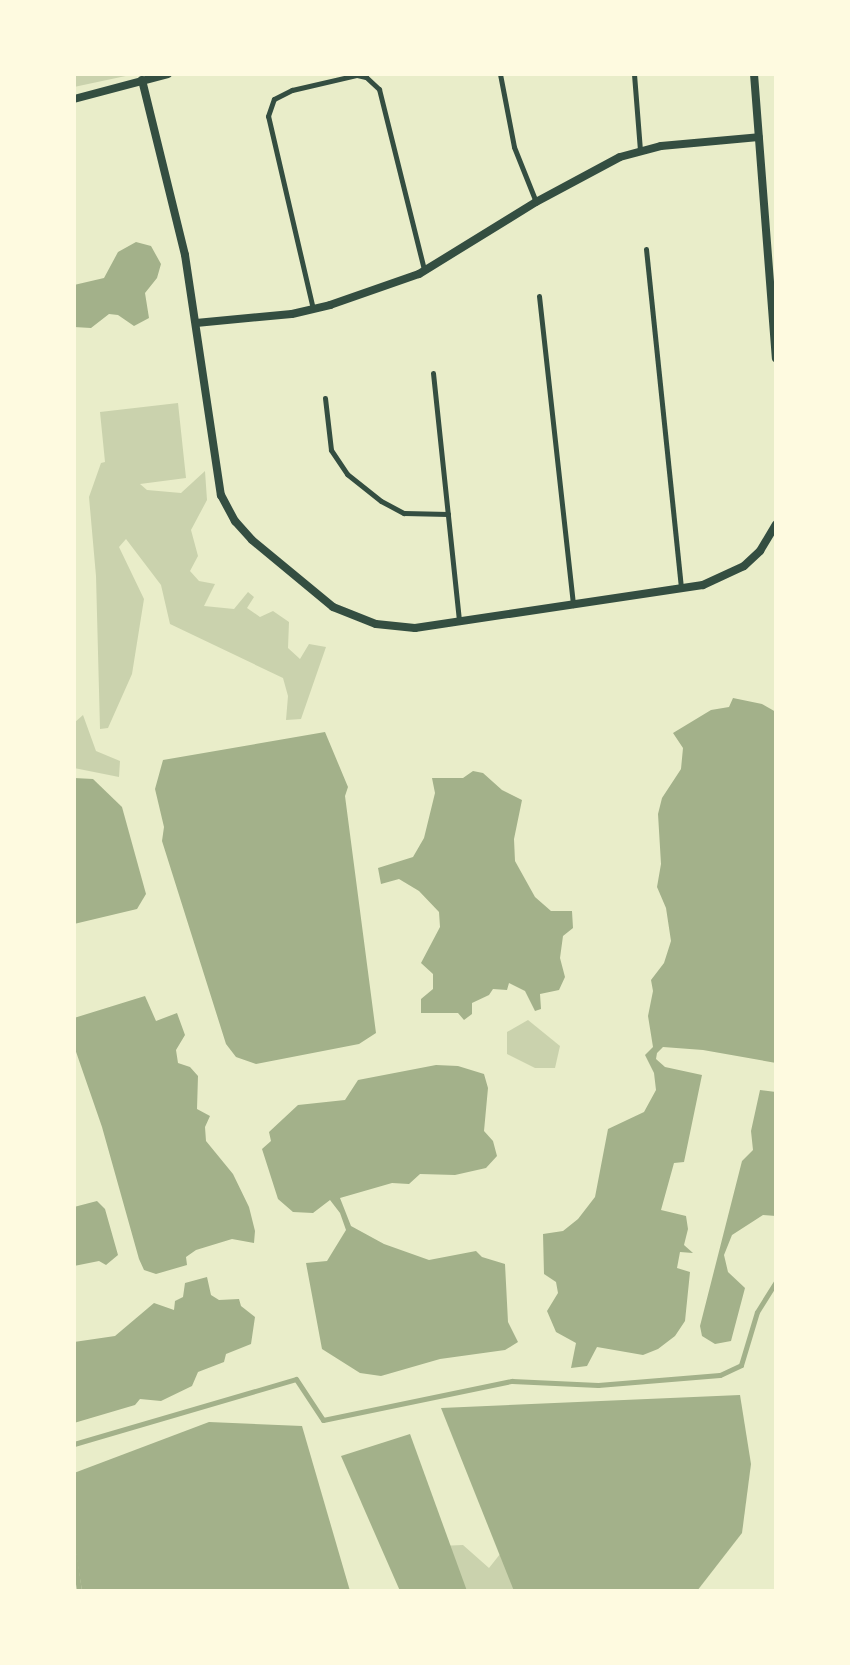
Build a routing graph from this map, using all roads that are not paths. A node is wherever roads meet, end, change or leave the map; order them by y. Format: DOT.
graph roads {
  1 [pos="168,74"];
  2 [pos="500,74"];
  3 [pos="634,74"];
  4 [pos="754,74"];
  5 [pos="142,80"];
  6 [pos="74,99"];
  7 [pos="759,137"];
  8 [pos="640,150"];
  9 [pos="536,202"];
  10 [pos="646,249"];
  11 [pos="424,271"];
  12 [pos="539,296"];
  13 [pos="314,310"];
  14 [pos="196,323"];
  15 [pos="776,358"];
  16 [pos="433,373"];
  17 [pos="325,398"];
  18 [pos="448,514"];
  19 [pos="776,524"];
  20 [pos="681,587"];
  21 [pos="573,605"];
  22 [pos="460,623"];
  1 -- 5 [label="street"];
  2 -- 9 [label="lane"];
  3 -- 8 [label="lane"];
  4 -- 7 [label="street"];
  5 -- 6 [label="street"];
  5 -- 14 [label="street"];
  7 -- 8 [label="street"];
  7 -- 15 [label="street"];
  8 -- 9 [label="street"];
  9 -- 11 [label="street"];
  10 -- 20 [label="lane"];
  11 -- 13 [label="street"];
  11 -- 13 [label="lane"];
  12 -- 21 [label="lane"];
  13 -- 14 [label="street"];
  14 -- 22 [label="street"];
  16 -- 18 [label="lane"];
  17 -- 18 [label="lane"];
  18 -- 22 [label="lane"];
  19 -- 20 [label="street"];
  20 -- 21 [label="street"];
  21 -- 22 [label="street"];
}
